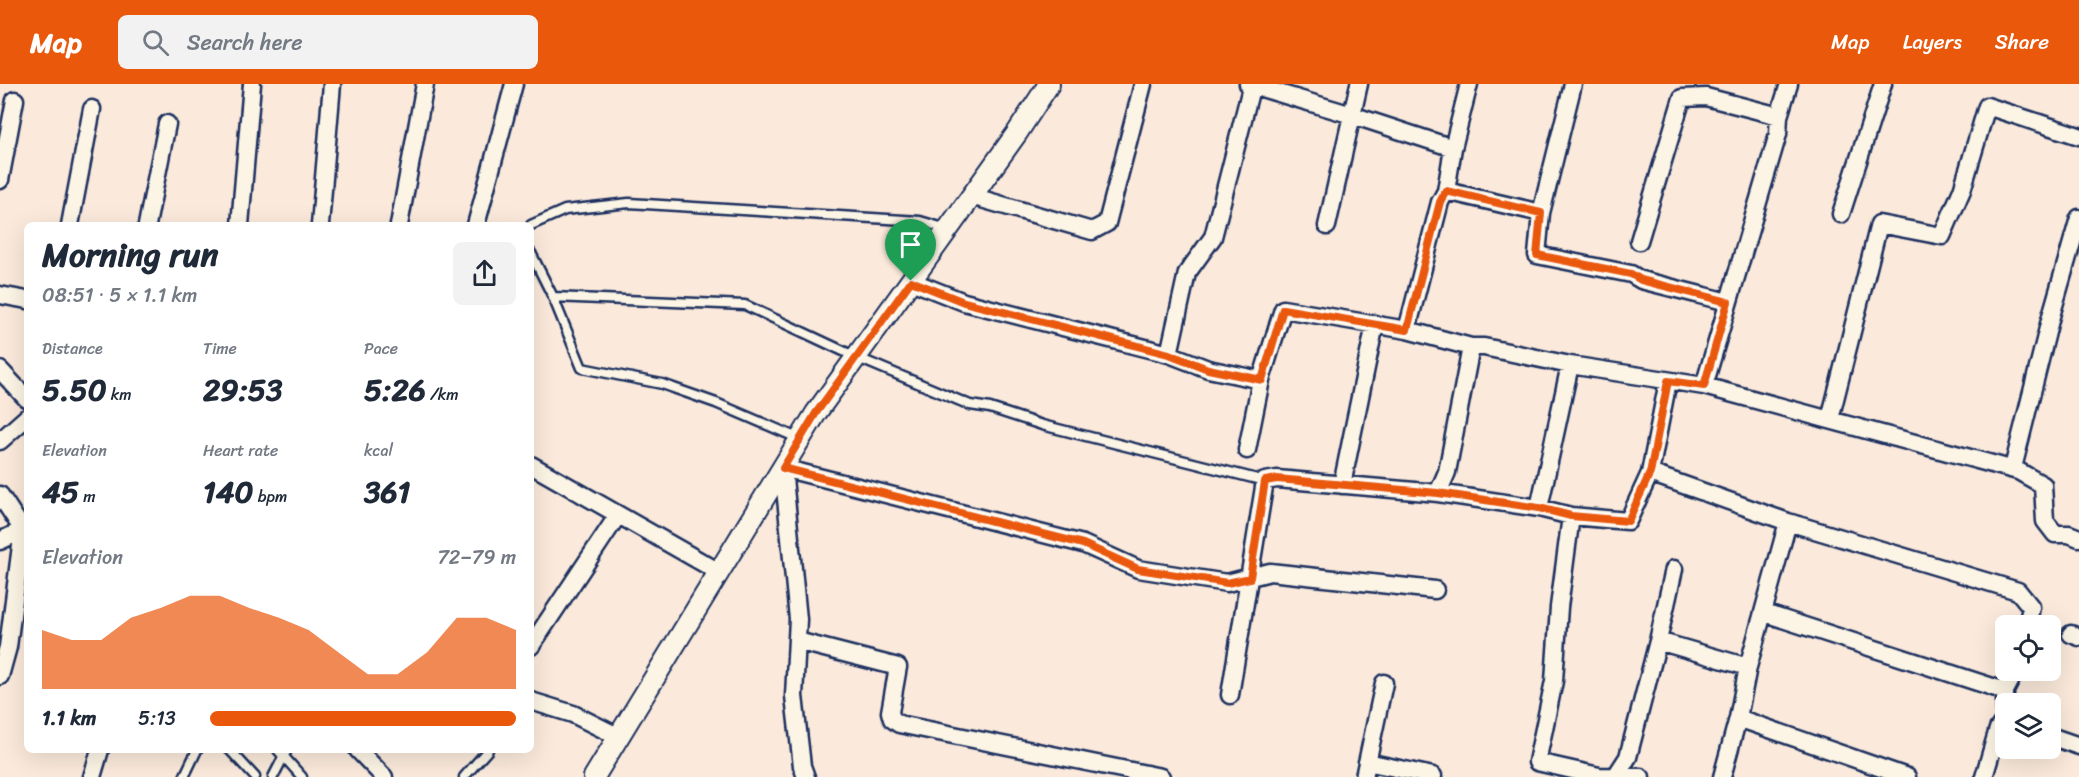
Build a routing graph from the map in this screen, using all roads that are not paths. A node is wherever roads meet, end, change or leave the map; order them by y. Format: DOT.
graph roads {
  1 [pos="252,84"];
  2 [pos="332,84"];
  3 [pos="425,84"];
  4 [pos="514,84"];
  5 [pos="1049,84"];
  6 [pos="1143,84"];
  7 [pos="1251,84"];
  8 [pos="1359,84"];
  9 [pos="1469,84"];
  10 [pos="1573,84"];
  11 [pos="1788,84"];
  12 [pos="1883,84"];
  13 [pos="15,100"];
  14 [pos="92,109"];
  15 [pos="1352,115"];
  16 [pos="1779,116"];
  17 [pos="167,123"];
  18 [pos="2079,136"];
  19 [pos="1453,148"];
  20 [pos="0,180"];
  21 [pos="1446,191"];
  22 [pos="971,196"];
  23 [pos="1541,213"];
  24 [pos="1841,214"];
  25 [pos="2079,218"];
  26 [pos="71,222"];
  27 [pos="148,222"];
  28 [pos="240,222"];
  29 [pos="320,222"];
  30 [pos="400,222"];
  31 [pos="477,222"];
  32 [pos="534,224"];
  33 [pos="1327,226"];
  34 [pos="948,230"];
  35 [pos="1639,242"];
  36 [pos="534,259"];
  37 [pos="911,281"];
  38 [pos="0,295"];
  39 [pos="553,297"];
  40 [pos="24,299"];
  41 [pos="1728,302"];
  42 [pos="1375,324"];
  43 [pos="1407,330"];
  44 [pos="1471,347"];
  45 [pos="1169,354"];
  46 [pos="856,357"];
  47 [pos="1570,365"];
  48 [pos="0,370"];
  49 [pos="1262,380"];
  50 [pos="1668,381"];
  51 [pos="1704,386"];
  52 [pos="24,396"];
  53 [pos="1830,419"];
  54 [pos="24,420"];
  55 [pos="801,439"];
  56 [pos="0,441"];
  57 [pos="1247,450"];
  58 [pos="534,467"];
  59 [pos="783,468"];
  60 [pos="2018,471"];
  61 [pos="1650,473"];
  62 [pos="1265,481"];
  63 [pos="1342,485"];
  64 [pos="1438,493"];
  65 [pos="0,495"];
  66 [pos="1539,508"];
  67 [pos="618,515"];
  68 [pos="1571,516"];
  69 [pos="1788,522"];
  70 [pos="24,528"];
  71 [pos="24,529"];
  72 [pos="24,536"];
  73 [pos="2079,538"];
  74 [pos="0,541"];
  75 [pos="1674,569"];
  76 [pos="719,573"];
  77 [pos="1250,578"];
  78 [pos="1435,590"];
  79 [pos="1764,613"];
  80 [pos="2029,615"];
  81 [pos="534,641"];
  82 [pos="797,641"];
  83 [pos="1658,641"];
  84 [pos="1748,667"];
  85 [pos="0,676"];
  86 [pos="2010,681"];
  87 [pos="1384,683"];
  88 [pos="2005,691"];
  89 [pos="1230,695"];
  90 [pos="534,702"];
  91 [pos="1738,718"];
  92 [pos="619,737"];
  93 [pos="2061,740"];
  94 [pos="2079,746"];
  95 [pos="99,753"];
  96 [pos="195,753"];
  97 [pos="233,753"];
  98 [pos="283,753"];
  99 [pos="284,753"];
  100 [pos="361,753"];
  101 [pos="485,753"];
  102 [pos="1365,770"];
  103 [pos="1433,776"];
  104 [pos="1615,776"];
  105 [pos="92,777"];
  106 [pos="184,777"];
  107 [pos="255,777"];
  108 [pos="273,777"];
  109 [pos="302,777"];
  110 [pos="384,777"];
  111 [pos="464,777"];
  112 [pos="594,777"];
  113 [pos="806,777"];
  114 [pos="1161,777"];
  115 [pos="1641,777"];
  116 [pos="1722,777"];
  117 [pos="1907,777"];
  118 [pos="1984,777"];
  1 -- 28 [label="street"];
  2 -- 29 [label="street"];
  3 -- 30 [label="street"];
  4 -- 31 [label="street"];
  5 -- 22 [label="street"];
  6 -- 22 [label="street"];
  7 -- 15 [label="street"];
  7 -- 45 [label="street"];
  8 -- 15 [label="street"];
  9 -- 19 [label="street"];
  10 -- 23 [label="street"];
  11 -- 16 [label="street"];
  12 -- 24 [label="street"];
  13 -- 20 [label="street"];
  14 -- 26 [label="street"];
  15 -- 19 [label="street"];
  15 -- 33 [label="street"];
  16 -- 35 [label="street"];
  16 -- 41 [label="street"];
  17 -- 27 [label="street"];
  18 -- 53 [label="street"];
  19 -- 21 [label="street"];
  21 -- 23 [label="street"];
  21 -- 43 [label="street"];
  22 -- 34 [label="street"];
  23 -- 41 [label="street"];
  25 -- 60 [label="street"];
  32 -- 34 [label="lane"];
  34 -- 37 [label="street"];
  36 -- 39 [label="lane"];
  37 -- 45 [label="street"];
  37 -- 46 [label="street"];
  38 -- 40 [label="street"];
  39 -- 46 [label="lane"];
  39 -- 55 [label="lane"];
  41 -- 51 [label="street"];
  42 -- 43 [label="street"];
  42 -- 49 [label="street"];
  42 -- 63 [label="street"];
  43 -- 44 [label="street"];
  44 -- 47 [label="street"];
  44 -- 64 [label="street"];
  45 -- 49 [label="street"];
  46 -- 55 [label="street"];
  46 -- 62 [label="lane"];
  47 -- 50 [label="street"];
  47 -- 66 [label="street"];
  48 -- 52 [label="street"];
  49 -- 57 [label="street"];
  50 -- 51 [label="street"];
  50 -- 61 [label="street"];
  51 -- 53 [label="street"];
  53 -- 60 [label="street"];
  54 -- 56 [label="street"];
  55 -- 59 [label="street"];
  58 -- 67 [label="street"];
  59 -- 76 [label="street"];
  59 -- 77 [label="street"];
  59 -- 82 [label="street"];
  60 -- 73 [label="street"];
  61 -- 68 [label="street"];
  61 -- 69 [label="street"];
  62 -- 63 [label="street"];
  62 -- 77 [label="street"];
  63 -- 64 [label="street"];
  64 -- 66 [label="street"];
  65 -- 70 [label="street"];
  66 -- 68 [label="street"];
  67 -- 76 [label="street"];
  67 -- 81 [label="street"];
  68 -- 104 [label="street"];
  69 -- 79 [label="street"];
  69 -- 80 [label="street"];
  71 -- 74 [label="street"];
  72 -- 85 [label="street"];
  75 -- 83 [label="street"];
  76 -- 92 [label="street"];
  77 -- 78 [label="street"];
  77 -- 89 [label="street"];
  79 -- 84 [label="street"];
  79 -- 88 [label="street"];
  82 -- 113 [label="street"];
  82 -- 114 [label="street"];
  83 -- 84 [label="street"];
  83 -- 104 [label="street"];
  84 -- 91 [label="street"];
  86 -- 88 [label="street"];
  87 -- 102 [label="street"];
  88 -- 118 [label="street"];
  90 -- 92 [label="street"];
  91 -- 116 [label="street"];
  91 -- 117 [label="street"];
  92 -- 112 [label="street"];
  93 -- 94 [label="street"];
  95 -- 105 [label="street"];
  96 -- 106 [label="lane"];
  97 -- 107 [label="lane"];
  98 -- 108 [label="lane"];
  99 -- 109 [label="lane"];
  100 -- 110 [label="street"];
  101 -- 111 [label="lane"];
  102 -- 103 [label="street"];
  104 -- 115 [label="street"];
}
